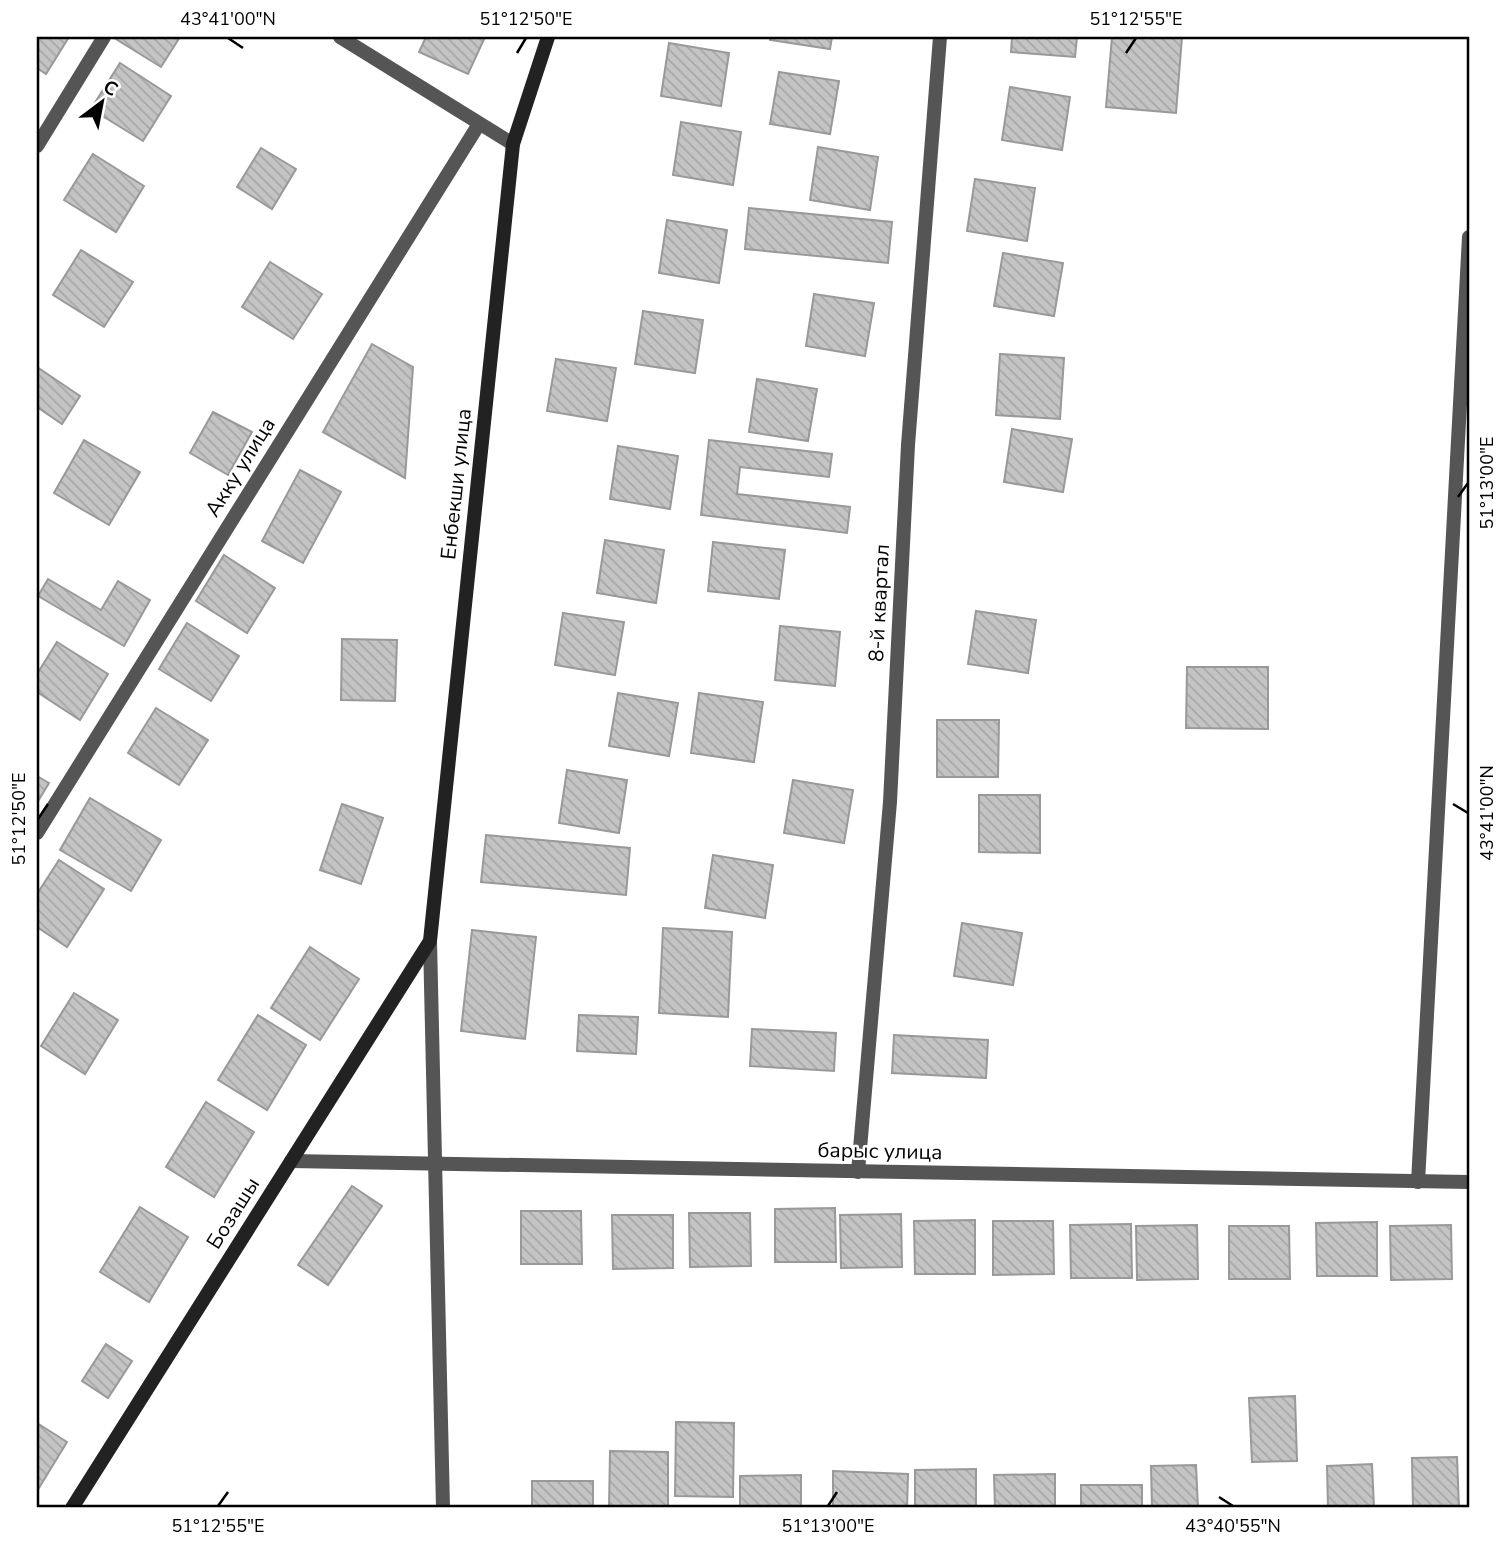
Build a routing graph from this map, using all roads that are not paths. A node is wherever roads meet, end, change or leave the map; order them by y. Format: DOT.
graph roads {
  1 [pos="104,37"];
  2 [pos="340,37"];
  3 [pos="548,37"];
  4 [pos="940,37"];
  5 [pos="480,124"];
  6 [pos="513,144"];
  7 [pos="37,146"];
  8 [pos="1469,237"];
  9 [pos="37,833"];
  10 [pos="430,940"];
  11 [pos="291,1161"];
  12 [pos="435,1163"];
  13 [pos="858,1172"];
  14 [pos="1418,1182"];
  15 [pos="1469,1182"];
  16 [pos="72,1508"];
  17 [pos="443,1508"];
  1 -- 7 [label="street"];
  2 -- 5 [label="street"];
  3 -- 6 [label="street, Енбекши улица"];
  4 -- 13 [label="street, 8-й квартал"];
  5 -- 6 [label="street"];
  5 -- 9 [label="street, Акку улица"];
  6 -- 10 [label="street, Енбекши улица"];
  8 -- 14 [label="street"];
  10 -- 11 [label="street, Бозашы"];
  10 -- 12 [label="street"];
  11 -- 12 [label="street, барыс улица"];
  11 -- 16 [label="street, Бозашы"];
  12 -- 13 [label="street, барыс улица"];
  12 -- 17 [label="street"];
  13 -- 14 [label="street, барыс улица"];
  14 -- 15 [label="street, барыс улица"];
}
